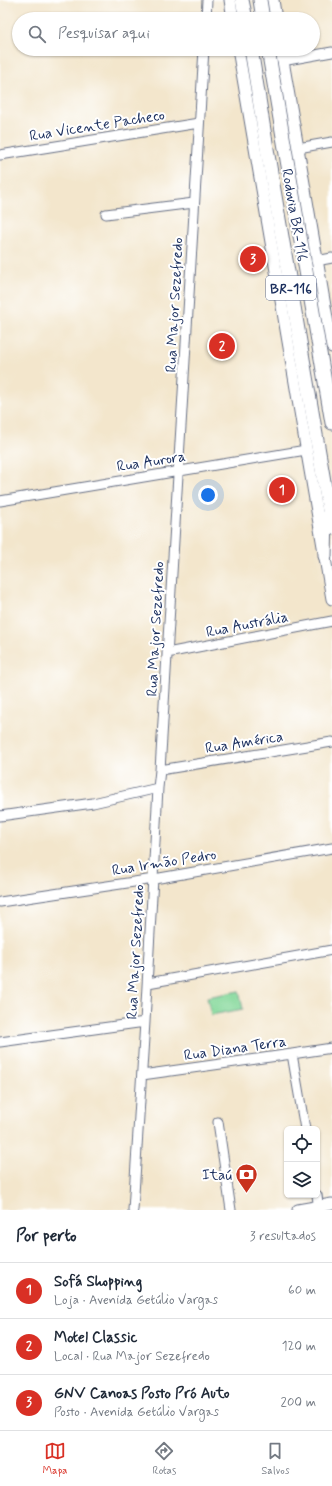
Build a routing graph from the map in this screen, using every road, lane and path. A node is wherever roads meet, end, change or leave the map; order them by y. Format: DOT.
graph roads {
  1 [pos="207,0"];
  2 [pos="230,0"];
  3 [pos="242,0"];
  4 [pos="260,0"];
  5 [pos="273,0"];
  6 [pos="206,12"];
  7 [pos="232,12"];
  8 [pos="245,12"];
  9 [pos="262,12"];
  10 [pos="275,12"];
  11 [pos="332,52"];
  12 [pos="320,54"];
  13 [pos="204,56"];
  14 [pos="239,56"];
  15 [pos="252,56"];
  16 [pos="269,56"];
  17 [pos="281,56"];
  18 [pos="310,56"];
  19 [pos="282,61"];
  20 [pos="199,123"];
  21 [pos="332,142"];
  22 [pos="298,148"];
  23 [pos="0,155"];
  24 [pos="194,203"];
  25 [pos="106,214"];
  26 [pos="332,258"];
  27 [pos="316,261"];
  28 [pos="332,347"];
  29 [pos="332,423"];
  30 [pos="306,450"];
  31 [pos="178,471"];
  32 [pos="326,489"];
  33 [pos="0,501"];
  34 [pos="332,528"];
  35 [pos="325,556"];
  36 [pos="332,600"];
  37 [pos="332,621"];
  38 [pos="167,653"];
  39 [pos="332,742"];
  40 [pos="160,770"];
  41 [pos="158,788"];
  42 [pos="0,816"];
  43 [pos="332,848"];
  44 [pos="154,879"];
  45 [pos="0,902"];
  46 [pos="332,950"];
  47 [pos="148,983"];
  48 [pos="145,1022"];
  49 [pos="0,1042"];
  50 [pos="332,1048"];
  51 [pos="292,1054"];
  52 [pos="142,1075"];
  53 [pos="218,1122"];
  54 [pos="304,1126"];
  55 [pos="317,1198"];
  56 [pos="332,1204"];
  57 [pos="319,1208"];
  58 [pos="132,1210"];
  59 [pos="231,1210"];
  60 [pos="298,1210"];
  1 -- 6 [label="street"];
  2 -- 7 [label="main road"];
  3 -- 8 [label="highway"];
  4 -- 9 [label="highway"];
  5 -- 10 [label="main road"];
  11 -- 12 [label="street"];
  13 -- 20 [label="street, Rua Major Sezefredo"];
  14 -- 30 [label="main road"];
  15 -- 32 [label="highway, Rodovia BR-116 / BR-116"];
  16 -- 29 [label="highway, Rodovia BR-116 / BR-116"];
  17 -- 19 [label="main road"];
  18 -- 19 [label="street"];
  19 -- 22 [label="main road"];
  20 -- 23 [label="street, Rua Vicente Pacheco"];
  20 -- 24 [label="street, Rua Major Sezefredo"];
  21 -- 22 [label="street"];
  22 -- 27 [label="main road"];
  24 -- 25 [label="street"];
  24 -- 31 [label="street, Rua Major Sezefredo"];
  26 -- 27 [label="street"];
  27 -- 28 [label="main road"];
  30 -- 31 [label="street, Rua Aurora"];
  30 -- 35 [label="main road"];
  31 -- 33 [label="street, Rua Aurora"];
  31 -- 38 [label="street, Rua Major Sezefredo"];
  32 -- 34 [label="highway, Rodovia BR-116 / BR-116"];
  32 -- 35 [label="highway, BR-116"];
  35 -- 36 [label="main road"];
  37 -- 38 [label="street, Rua Austrália"];
  38 -- 40 [label="street, Rua Major Sezefredo"];
  39 -- 40 [label="street, Rua América"];
  40 -- 41 [label="street, Rua Major Sezefredo"];
  41 -- 42 [label="street"];
  41 -- 44 [label="street, Rua Major Sezefredo"];
  43 -- 44 [label="street, Rua Irmão Pedro"];
  44 -- 45 [label="street, Rua Irmão Pedro"];
  44 -- 47 [label="street, Rua Major Sezefredo"];
  46 -- 47 [label="street"];
  47 -- 48 [label="street, Rua Major Sezefredo"];
  48 -- 49 [label="street"];
  48 -- 52 [label="street, Rua Major Sezefredo"];
  50 -- 51 [label="street, Rua Diana Terra"];
  51 -- 52 [label="street, Rua Diana Terra"];
  51 -- 54 [label="street"];
  52 -- 58 [label="street, Rua Major Sezefredo"];
  53 -- 59 [label="street"];
  55 -- 57 [label="street"];
  56 -- 57 [label="main road"];
  57 -- 60 [label="main road"];
}
